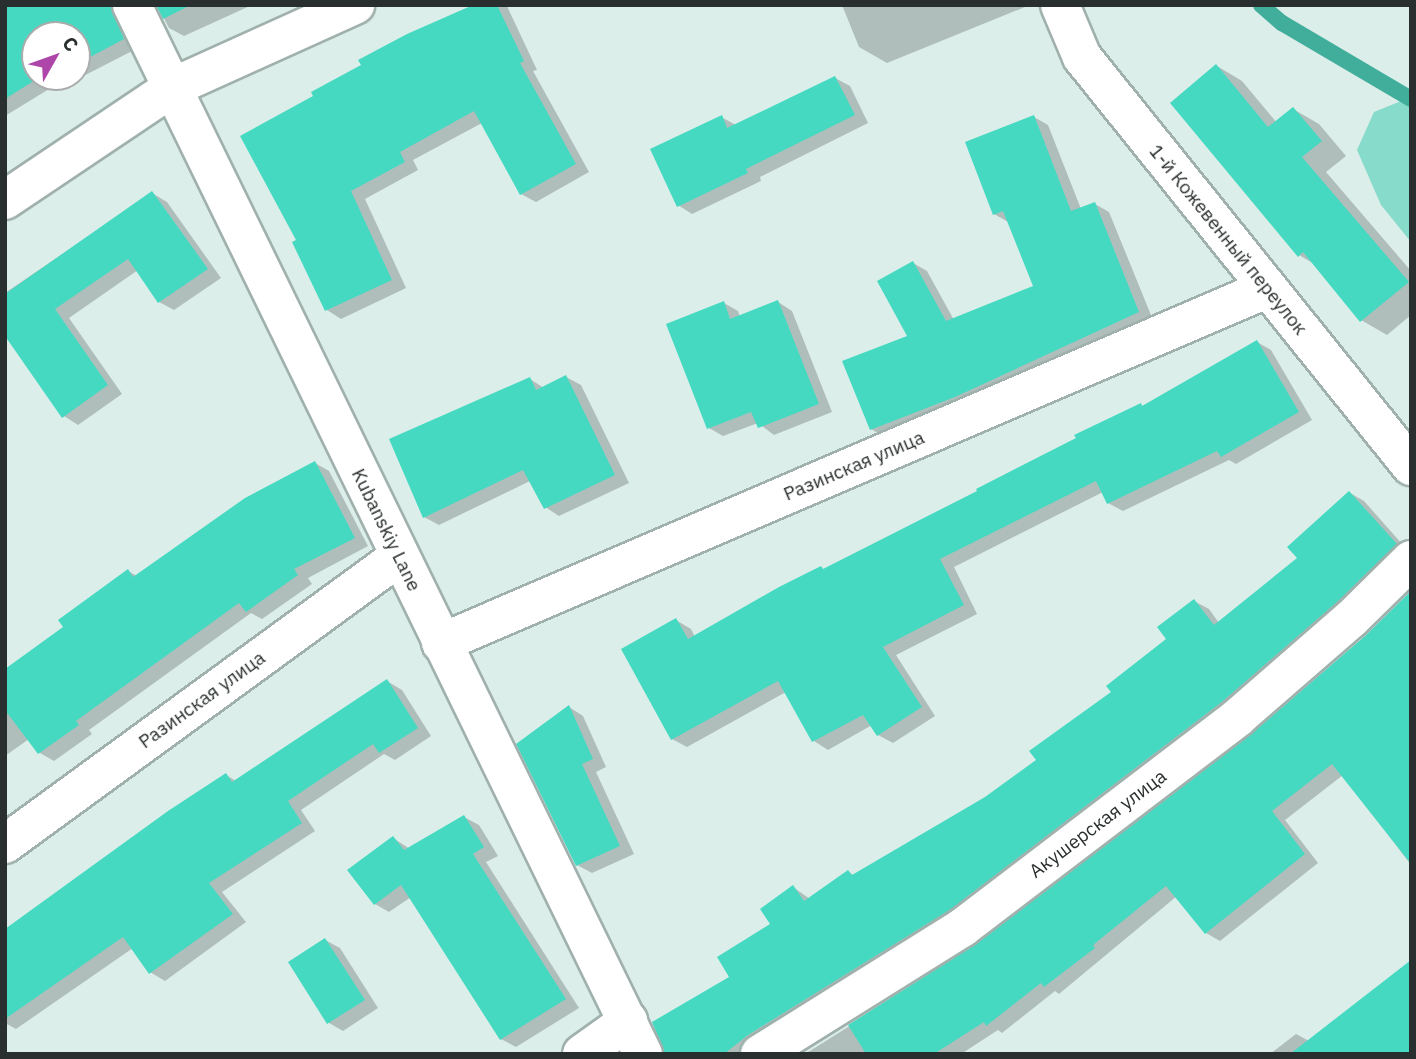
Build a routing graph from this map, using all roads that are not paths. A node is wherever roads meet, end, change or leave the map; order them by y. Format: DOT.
graph roads {
  1 [pos="132,5"];
  2 [pos="355,5"];
  3 [pos="1060,5"];
  4 [pos="173,87"];
  5 [pos="5,200"];
  6 [pos="1266,289"];
  7 [pos="1411,466"];
  8 [pos="399,557"];
  9 [pos="1411,561"];
  10 [pos="441,643"];
  11 [pos="5,844"];
  12 [pos="636,1037"];
  13 [pos="582,1054"];
  14 [pos="760,1054"];
  1 -- 4 [label="street, Kubanskiy Lane"];
  2 -- 4 [label="street"];
  3 -- 6 [label="street, 1-й Кожевенный переулок"];
  4 -- 5 [label="street"];
  4 -- 8 [label="street, Kubanskiy Lane"];
  6 -- 7 [label="street, 1-й Кожевенный переулок"];
  6 -- 10 [label="street, Разинская улица"];
  8 -- 10 [label="street, Kubanskiy Lane"];
  8 -- 11 [label="street, Разинская улица"];
  9 -- 14 [label="street, Акушерская улица"];
  10 -- 12 [label="street, Kubanskiy Lane"];
  12 -- 13 [label="street"];
}
